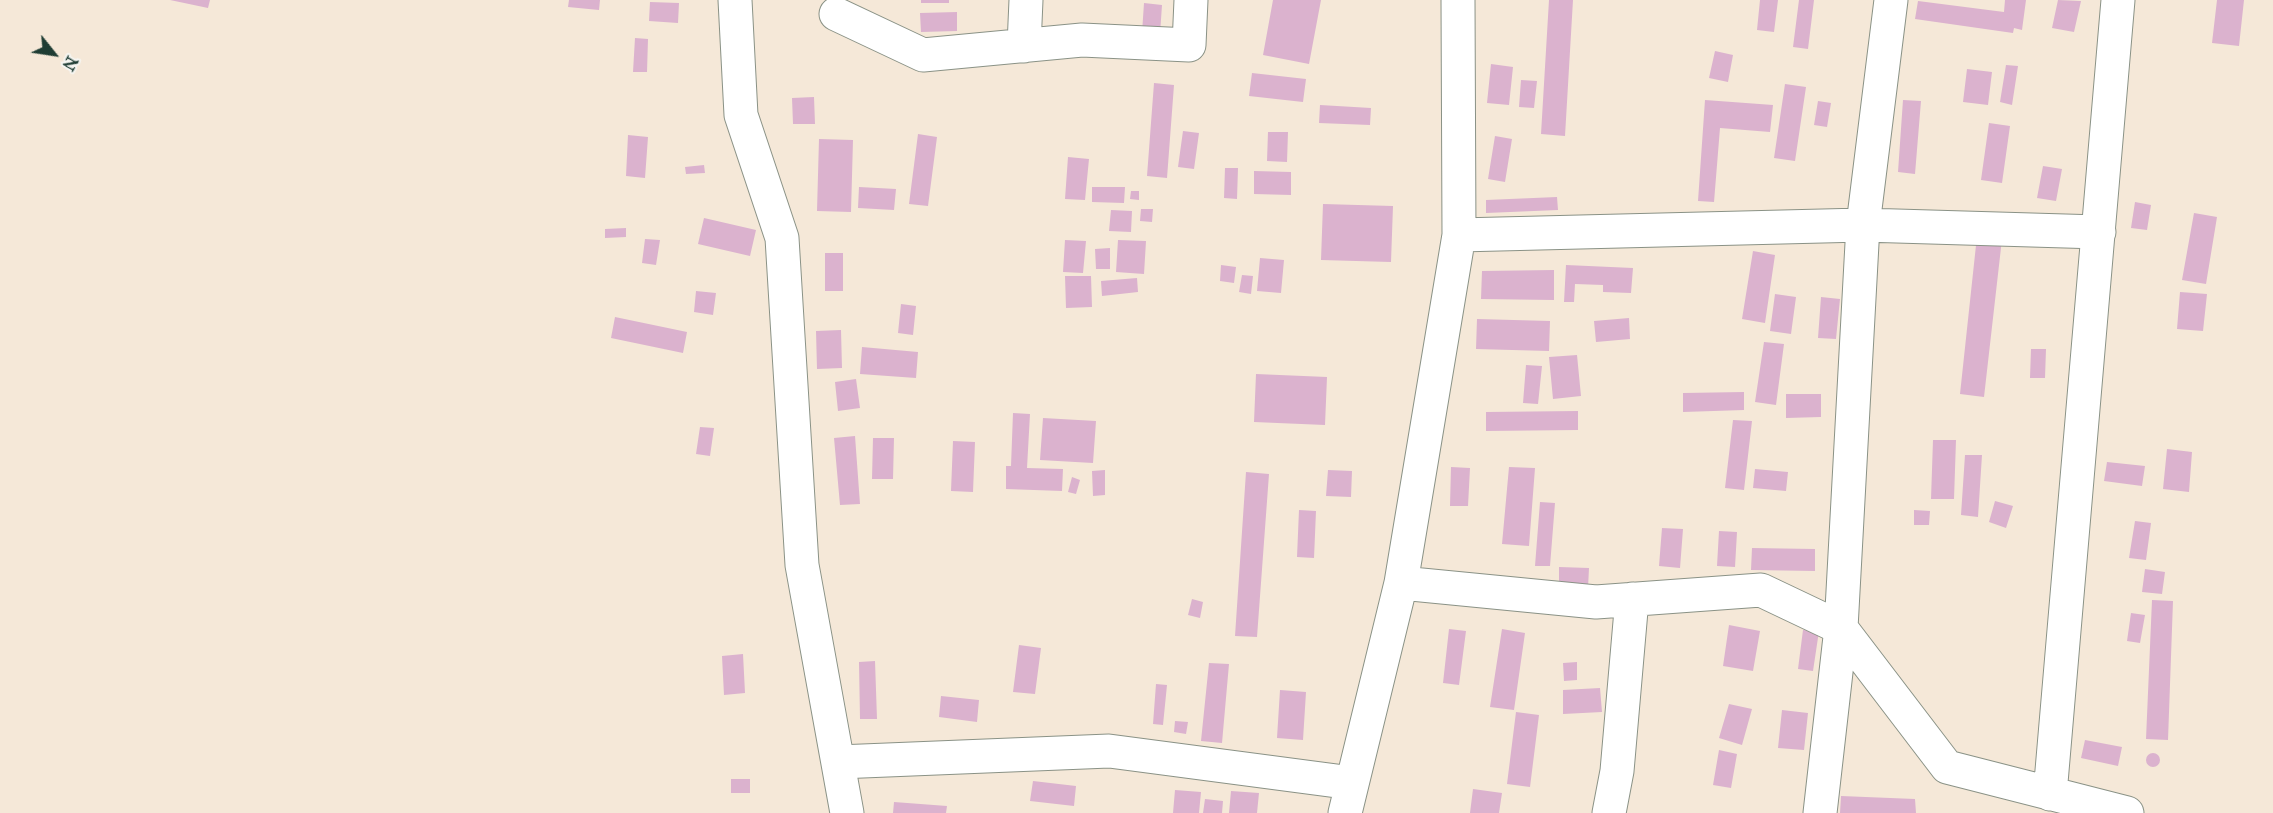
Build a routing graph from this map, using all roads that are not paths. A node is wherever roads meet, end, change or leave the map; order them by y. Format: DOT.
graph roads {
  1 [pos="735,0"];
  2 [pos="1026,0"];
  3 [pos="1191,0"];
  4 [pos="1458,0"];
  5 [pos="1891,0"];
  6 [pos="2118,0"];
  7 [pos="836,14"];
  8 [pos="1024,46"];
  9 [pos="1863,225"];
  10 [pos="2098,232"];
  11 [pos="1458,235"];
  12 [pos="1401,583"];
  13 [pos="1632,599"];
  14 [pos="1841,628"];
  15 [pos="838,762"];
  16 [pos="2050,794"];
  17 [pos="1348,798"];
  18 [pos="847,813"];
  19 [pos="1609,813"];
  20 [pos="1820,813"];
  21 [pos="2127,813"];
  1 -- 15 [label="street"];
  2 -- 8 [label="street"];
  3 -- 8 [label="street"];
  4 -- 11 [label="street"];
  5 -- 9 [label="street"];
  6 -- 10 [label="street"];
  7 -- 8 [label="street"];
  9 -- 10 [label="street"];
  9 -- 11 [label="street"];
  9 -- 14 [label="street"];
  10 -- 16 [label="street"];
  11 -- 12 [label="street"];
  12 -- 13 [label="street"];
  12 -- 17 [label="street"];
  13 -- 14 [label="street"];
  13 -- 19 [label="street"];
  14 -- 16 [label="street"];
  14 -- 20 [label="street"];
  15 -- 17 [label="street"];
  15 -- 18 [label="street"];
  16 -- 21 [label="street"];
}
